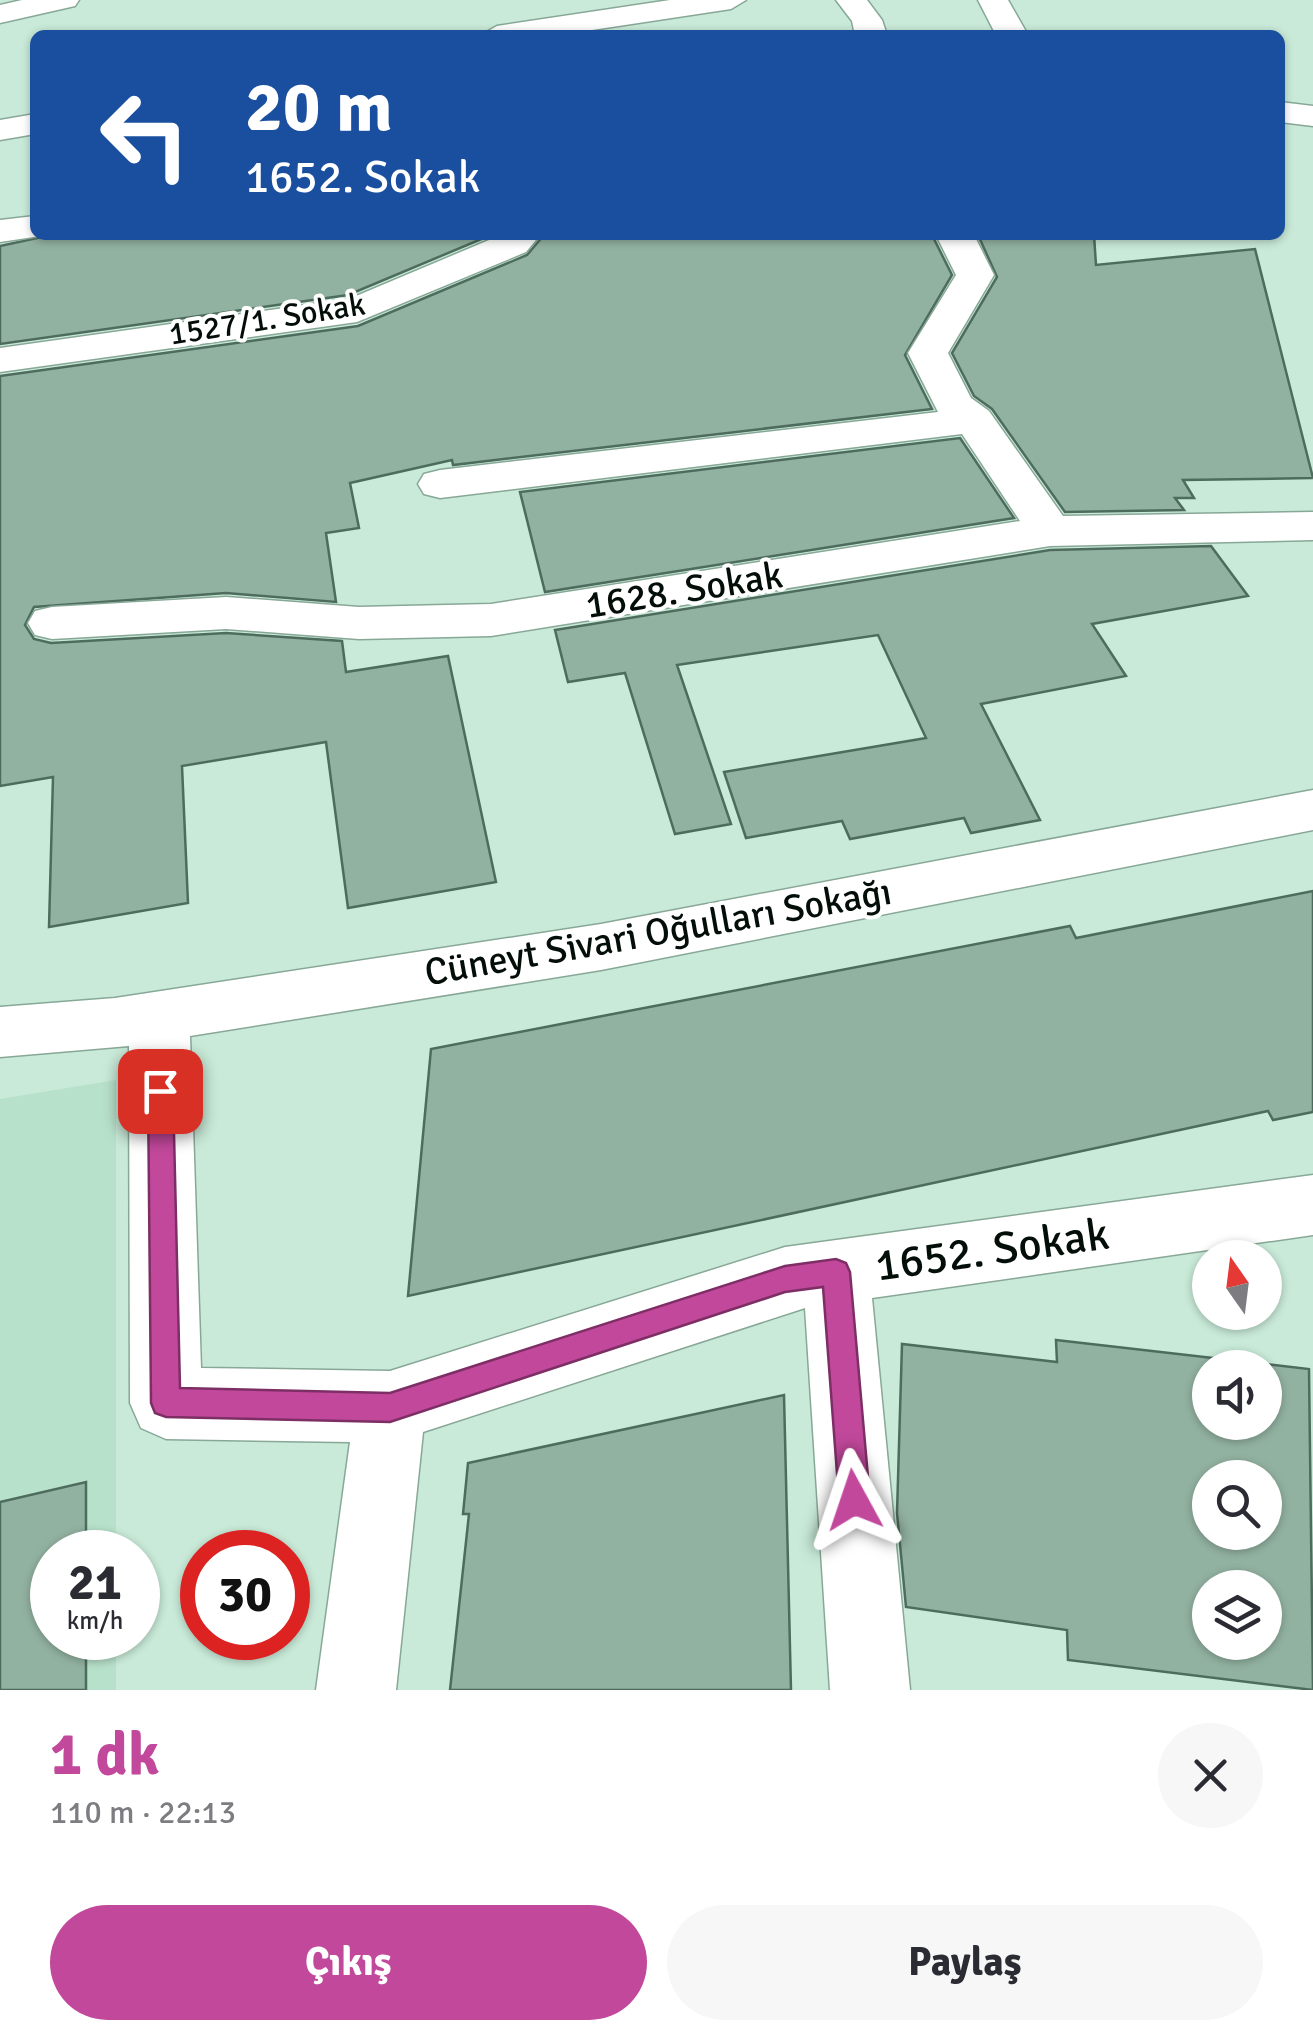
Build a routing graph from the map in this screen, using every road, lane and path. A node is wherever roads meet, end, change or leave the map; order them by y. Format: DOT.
graph roads {
  1 [pos="64,0"];
  2 [pos="731,0"];
  3 [pos="851,0"];
  4 [pos="993,0"];
  5 [pos="0,14"];
  6 [pos="530,30"];
  7 [pos="870,30"];
  8 [pos="1009,30"];
  9 [pos="1285,113"];
  10 [pos="1313,116"];
  11 [pos="30,125"];
  12 [pos="0,130"];
  13 [pos="30,227"];
  14 [pos="0,231"];
  15 [pos="516,240"];
  16 [pos="958,240"];
  17 [pos="0,360"];
  18 [pos="974,420"];
  19 [pos="440,484"];
  20 [pos="1313,526"];
  21 [pos="1050,532"];
  22 [pos="52,623"];
  23 [pos="1313,810"];
  24 [pos="159,1014"];
  25 [pos="0,1032"];
  26 [pos="1313,1205"];
  27 [pos="836,1272"];
  28 [pos="390,1407"];
  29 [pos="356,1690"];
  30 [pos="870,1690"];
  1 -- 5 [label="street"];
  2 -- 6 [label="street"];
  3 -- 7 [label="street"];
  4 -- 8 [label="street"];
  9 -- 10 [label="street"];
  11 -- 12 [label="street"];
  13 -- 14 [label="street"];
  15 -- 17 [label="street, 1527/1. Sokak"];
  16 -- 18 [label="street"];
  18 -- 19 [label="street"];
  18 -- 21 [label="street"];
  20 -- 21 [label="street, 1628. Sokak"];
  21 -- 22 [label="street, 1628. Sokak"];
  23 -- 24 [label="street, Cüneyt Sivari Oğulları Sokağı"];
  24 -- 25 [label="street, Cüneyt Sivari Oğulları Sokağı"];
  24 -- 28 [label="street, 1652. Sokak"];
  26 -- 27 [label="street, 1652. Sokak"];
  27 -- 28 [label="street, 1652. Sokak"];
  27 -- 30 [label="street"];
  28 -- 29 [label="street"];
}
